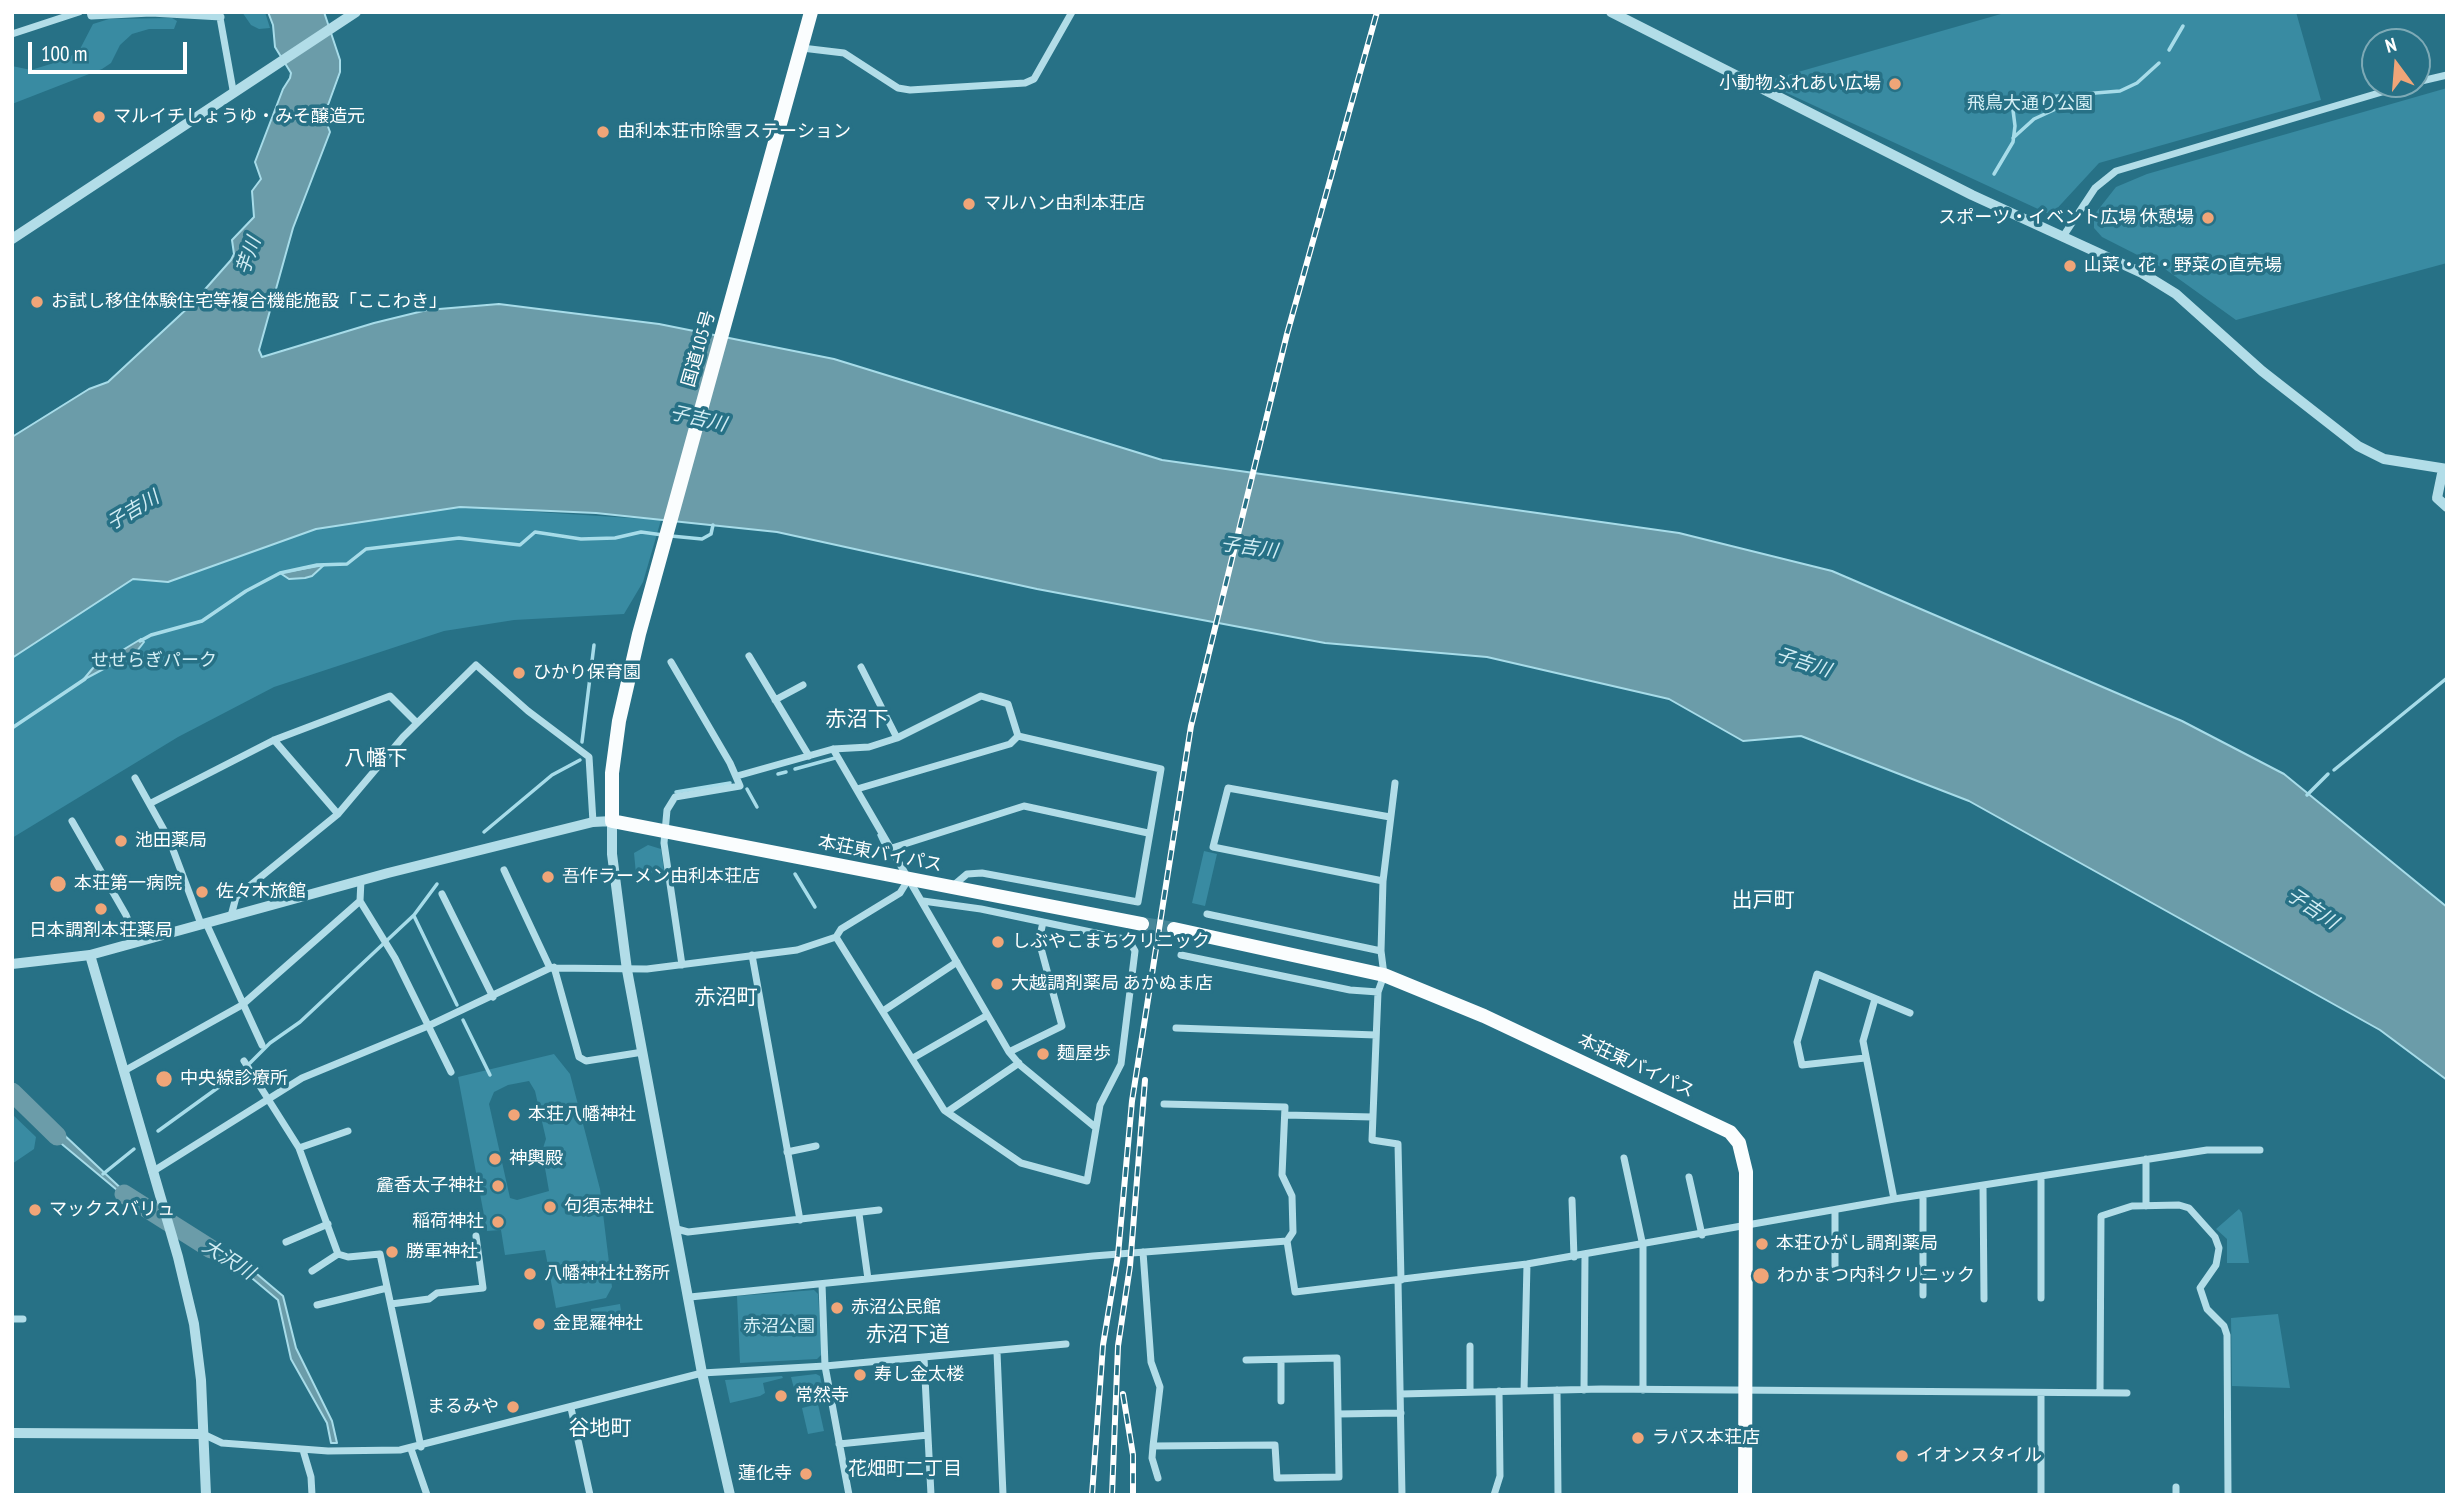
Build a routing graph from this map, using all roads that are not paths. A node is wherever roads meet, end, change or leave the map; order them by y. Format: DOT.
graph roads {
  1 [pos="79,12"];
  2 [pos="90,12"];
  3 [pos="356,12"];
  4 [pos="811,12"];
  5 [pos="1072,12"];
  6 [pos="1611,12"];
  7 [pos="220,15"];
  8 [pos="12,34"];
  9 [pos="802,48"];
  10 [pos="233,90"];
  11 [pos="2362,98"];
  12 [pos="2064,235"];
  13 [pos="12,239"];
  14 [pos="2445,469"];
  15 [pos="2447,507"];
  16 [pos="749,656"];
  17 [pos="671,662"];
  18 [pos="861,667"];
  19 [pos="803,685"];
  20 [pos="775,700"];
  21 [pos="416,723"];
  22 [pos="1018,736"];
  23 [pos="897,737"];
  24 [pos="274,740"];
  25 [pos="833,749"];
  26 [pos="809,756"];
  27 [pos="737,776"];
  28 [pos="135,778"];
  29 [pos="1395,783"];
  30 [pos="857,789"];
  31 [pos="151,803"];
  32 [pos="338,814"];
  33 [pos="1390,817"];
  34 [pos="72,821"];
  35 [pos="611,821"];
  36 [pos="593,822"];
  37 [pos="664,829"];
  38 [pos="1148,833"];
  39 [pos="892,848"];
  40 [pos="504,870"];
  41 [pos="361,880"];
  42 [pos="908,880"];
  43 [pos="1383,881"];
  44 [pos="951,888"];
  45 [pos="442,894"];
  46 [pos="360,901"];
  47 [pos="923,901"];
  48 [pos="1207,914"];
  49 [pos="231,916"];
  50 [pos="1043,922"];
  51 [pos="204,924"];
  52 [pos="1142,924"];
  53 [pos="1174,929"];
  54 [pos="836,937"];
  55 [pos="136,942"];
  56 [pos="1381,950"];
  57 [pos="90,955"];
  58 [pos="752,955"];
  59 [pos="1181,955"];
  60 [pos="957,962"];
  61 [pos="12,964"];
  62 [pos="682,965"];
  63 [pos="552,968"];
  64 [pos="628,970"];
  65 [pos="1384,975"];
  66 [pos="1378,992"];
  67 [pos="493,997"];
  68 [pos="1875,999"];
  69 [pos="242,1004"];
  70 [pos="883,1011"];
  71 [pos="1910,1013"];
  72 [pos="986,1016"];
  73 [pos="429,1026"];
  74 [pos="1176,1028"];
  75 [pos="1377,1035"];
  76 [pos="262,1045"];
  77 [pos="643,1052"];
  78 [pos="1009,1052"];
  79 [pos="913,1058"];
  80 [pos="1865,1058"];
  81 [pos="244,1061"];
  82 [pos="1019,1063"];
  83 [pos="124,1071"];
  84 [pos="452,1072"];
  85 [pos="269,1099"];
  86 [pos="1164,1104"];
  87 [pos="947,1112"];
  88 [pos="1285,1115"];
  89 [pos="1373,1116"];
  90 [pos="1095,1127"];
  91 [pos="348,1131"];
  92 [pos="816,1146"];
  93 [pos="299,1148"];
  94 [pos="2260,1150"];
  95 [pos="787,1152"];
  96 [pos="1624,1158"];
  97 [pos="2146,1159"];
  98 [pos="152,1172"];
  99 [pos="2041,1176"];
  100 [pos="1689,1177"];
  101 [pos="1983,1185"];
  102 [pos="1923,1195"];
  103 [pos="1894,1199"];
  104 [pos="1572,1200"];
  105 [pos="2146,1206"];
  106 [pos="879,1210"];
  107 [pos="1835,1210"];
  108 [pos="859,1214"];
  109 [pos="800,1220"];
  110 [pos="328,1224"];
  111 [pos="1746,1227"];
  112 [pos="677,1229"];
  113 [pos="1702,1235"];
  114 [pos="476,1236"];
  115 [pos="1287,1241"];
  116 [pos="286,1242"];
  117 [pos="1643,1246"];
  118 [pos="1143,1252"];
  119 [pos="338,1254"];
  120 [pos="1585,1255"];
  121 [pos="1574,1257"];
  122 [pos="1527,1264"];
  123 [pos="1835,1266"];
  124 [pos="312,1272"];
  125 [pos="868,1279"];
  126 [pos="1400,1280"];
  127 [pos="822,1284"];
  128 [pos="387,1288"];
  129 [pos="1923,1295"];
  130 [pos="690,1297"];
  131 [pos="2041,1298"];
  132 [pos="1984,1299"];
  133 [pos="391,1304"];
  134 [pos="317,1305"];
  135 [pos="12,1319"];
  136 [pos="23,1319"];
  137 [pos="1066,1344"];
  138 [pos="1469,1346"];
  139 [pos="997,1352"];
  140 [pos="924,1358"];
  141 [pos="1246,1360"];
  142 [pos="1281,1361"];
  143 [pos="825,1366"];
  144 [pos="702,1373"];
  145 [pos="1557,1390"];
  146 [pos="1584,1390"];
  147 [pos="1643,1390"];
  148 [pos="1745,1390"];
  149 [pos="1499,1391"];
  150 [pos="1524,1391"];
  151 [pos="1470,1392"];
  152 [pos="2041,1393"];
  153 [pos="2100,1393"];
  154 [pos="2127,1393"];
  155 [pos="1401,1394"];
  156 [pos="1281,1401"];
  157 [pos="570,1408"];
  158 [pos="1401,1413"];
  159 [pos="1338,1414"];
  160 [pos="12,1433"];
  161 [pos="203,1434"];
  162 [pos="928,1435"];
  163 [pos="839,1444"];
  164 [pos="1153,1446"];
  165 [pos="421,1447"];
  166 [pos="411,1449"];
  167 [pos="303,1450"];
  168 [pos="1158,1478"];
  169 [pos="206,1495"];
  170 [pos="312,1495"];
  171 [pos="427,1495"];
  172 [pos="590,1495"];
  173 [pos="730,1495"];
  174 [pos="849,1495"];
  175 [pos="931,1495"];
  176 [pos="1003,1495"];
  177 [pos="1402,1495"];
  178 [pos="1494,1495"];
  179 [pos="1558,1495"];
  180 [pos="1745,1495"];
  181 [pos="2041,1495"];
  182 [pos="2228,1495"];
  1 -- 8 [label="street"];
  2 -- 7 [label="street"];
  3 -- 10 [label="street"];
  4 -- 9 [label="highway, 国道105号"];
  5 -- 9 [label="street"];
  6 -- 12 [label="street"];
  7 -- 10 [label="street"];
  9 -- 35 [label="highway, 国道105号"];
  10 -- 13 [label="street"];
  11 -- 12 [label="street"];
  12 -- 14 [label="street"];
  14 -- 15 [label="street"];
  16 -- 20 [label="street"];
  17 -- 27 [label="street"];
  18 -- 23 [label="street"];
  19 -- 20 [label="street"];
  20 -- 26 [label="street"];
  21 -- 24 [label="street"];
  21 -- 32 [label="street"];
  21 -- 36 [label="street"];
  22 -- 23 [label="street"];
  22 -- 30 [label="street"];
  22 -- 38 [label="street"];
  23 -- 25 [label="street"];
  24 -- 31 [label="street"];
  24 -- 32 [label="street"];
  25 -- 26 [label="street"];
  25 -- 30 [label="street"];
  26 -- 27 [label="street"];
  27 -- 37 [label="street"];
  28 -- 31 [label="street"];
  29 -- 33 [label="street"];
  30 -- 39 [label="street"];
  31 -- 51 [label="street"];
  32 -- 49 [label="street"];
  33 -- 43 [label="street"];
  33 -- 43 [label="street"];
  34 -- 55 [label="street"];
  35 -- 36 [label="street"];
  35 -- 37 [label="highway, 本荘東バイパス"];
  35 -- 64 [label="street"];
  36 -- 41 [label="street"];
  37 -- 42 [label="highway, 本荘東バイパス"];
  37 -- 62 [label="street"];
  38 -- 39 [label="street"];
  38 -- 44 [label="street"];
  39 -- 42 [label="street"];
  40 -- 63 [label="street"];
  41 -- 46 [label="street"];
  41 -- 49 [label="street"];
  42 -- 44 [label="highway, 本荘東バイパス"];
  42 -- 47 [label="street"];
  42 -- 54 [label="street"];
  43 -- 56 [label="street"];
  44 -- 52 [label="highway, 本荘東バイパス"];
  45 -- 67 [label="street"];
  46 -- 69 [label="street"];
  46 -- 73 [label="street"];
  47 -- 50 [label="street"];
  47 -- 60 [label="street"];
  48 -- 56 [label="street"];
  49 -- 51 [label="street"];
  50 -- 78 [label="street"];
  50 -- 90 [label="street"];
  51 -- 55 [label="street"];
  51 -- 69 [label="street"];
  53 -- 65 [label="highway, 本荘東バイパス"];
  54 -- 58 [label="street"];
  54 -- 70 [label="street"];
  55 -- 57 [label="street"];
  56 -- 65 [label="street"];
  57 -- 61 [label="street"];
  57 -- 83 [label="street"];
  58 -- 62 [label="street"];
  58 -- 95 [label="street"];
  59 -- 66 [label="street"];
  60 -- 70 [label="street"];
  60 -- 72 [label="street"];
  62 -- 64 [label="street"];
  63 -- 64 [label="street"];
  63 -- 67 [label="street"];
  63 -- 77 [label="street"];
  64 -- 77 [label="street"];
  65 -- 66 [label="street"];
  65 -- 111 [label="highway, 本荘東バイパス"];
  66 -- 75 [label="street"];
  67 -- 73 [label="street"];
  68 -- 71 [label="street"];
  68 -- 80 [label="street"];
  68 -- 80 [label="street"];
  69 -- 76 [label="street"];
  69 -- 83 [label="street"];
  70 -- 79 [label="street"];
  72 -- 78 [label="street"];
  72 -- 79 [label="street"];
  73 -- 84 [label="street"];
  73 -- 85 [label="street"];
  74 -- 75 [label="street"];
  75 -- 89 [label="street"];
  77 -- 112 [label="street"];
  78 -- 82 [label="street"];
  79 -- 87 [label="street"];
  80 -- 103 [label="street"];
  81 -- 85 [label="street"];
  82 -- 87 [label="street"];
  82 -- 90 [label="street"];
  83 -- 98 [label="street"];
  85 -- 93 [label="street"];
  85 -- 98 [label="street"];
  86 -- 88 [label="street"];
  87 -- 90 [label="street"];
  88 -- 89 [label="street"];
  88 -- 115 [label="street"];
  89 -- 126 [label="street"];
  91 -- 93 [label="street"];
  92 -- 95 [label="street"];
  93 -- 110 [label="street"];
  94 -- 97 [label="street"];
  95 -- 109 [label="street"];
  96 -- 117 [label="street"];
  97 -- 99 [label="street"];
  97 -- 105 [label="street"];
  98 -- 161 [label="street"];
  99 -- 101 [label="street"];
  99 -- 131 [label="street"];
  100 -- 113 [label="street"];
  101 -- 102 [label="street"];
  101 -- 132 [label="street"];
  102 -- 103 [label="street"];
  102 -- 129 [label="street"];
  103 -- 107 [label="street"];
  104 -- 121 [label="street"];
  105 -- 153 [label="street"];
  105 -- 182 [label="street"];
  106 -- 108 [label="street"];
  107 -- 111 [label="street"];
  107 -- 123 [label="street"];
  108 -- 109 [label="street"];
  108 -- 125 [label="street"];
  109 -- 112 [label="street"];
  110 -- 116 [label="street"];
  110 -- 119 [label="street"];
  111 -- 113 [label="street"];
  111 -- 148 [label="highway, 本荘東バイパス"];
  112 -- 130 [label="street"];
  113 -- 117 [label="street"];
  114 -- 133 [label="street"];
  115 -- 118 [label="street"];
  115 -- 126 [label="street"];
  117 -- 120 [label="street"];
  117 -- 147 [label="street"];
  118 -- 125 [label="street"];
  118 -- 164 [label="street"];
  119 -- 124 [label="street"];
  119 -- 128 [label="street"];
  120 -- 121 [label="street"];
  120 -- 146 [label="street"];
  121 -- 122 [label="street"];
  122 -- 126 [label="street"];
  122 -- 150 [label="street"];
  125 -- 127 [label="street"];
  126 -- 155 [label="street"];
  127 -- 130 [label="street"];
  127 -- 143 [label="street"];
  128 -- 133 [label="street"];
  128 -- 134 [label="street"];
  130 -- 144 [label="street"];
  133 -- 165 [label="street"];
  135 -- 136 [label="street"];
  137 -- 139 [label="street"];
  138 -- 151 [label="street"];
  139 -- 140 [label="street"];
  139 -- 176 [label="street"];
  140 -- 143 [label="street"];
  140 -- 162 [label="street"];
  141 -- 142 [label="street"];
  142 -- 156 [label="street"];
  142 -- 159 [label="street"];
  143 -- 144 [label="street"];
  143 -- 163 [label="street"];
  144 -- 157 [label="street"];
  144 -- 173 [label="street"];
  145 -- 146 [label="street"];
  145 -- 150 [label="street"];
  145 -- 179 [label="street"];
  146 -- 147 [label="street"];
  147 -- 148 [label="street"];
  148 -- 152 [label="street"];
  148 -- 180 [label="highway, 本荘東バイパス"];
  149 -- 150 [label="street"];
  149 -- 151 [label="street"];
  149 -- 178 [label="street"];
  151 -- 155 [label="street"];
  152 -- 153 [label="street"];
  152 -- 181 [label="street"];
  153 -- 154 [label="street"];
  155 -- 158 [label="street"];
  157 -- 165 [label="street"];
  157 -- 172 [label="street"];
  158 -- 159 [label="street"];
  158 -- 177 [label="street"];
  159 -- 164 [label="street"];
  160 -- 161 [label="street"];
  161 -- 167 [label="street"];
  161 -- 169 [label="street"];
  162 -- 163 [label="street"];
  162 -- 175 [label="street"];
  163 -- 174 [label="street"];
  164 -- 168 [label="street"];
  165 -- 166 [label="street"];
  166 -- 167 [label="street"];
  166 -- 171 [label="street"];
  167 -- 170 [label="street"];
}
